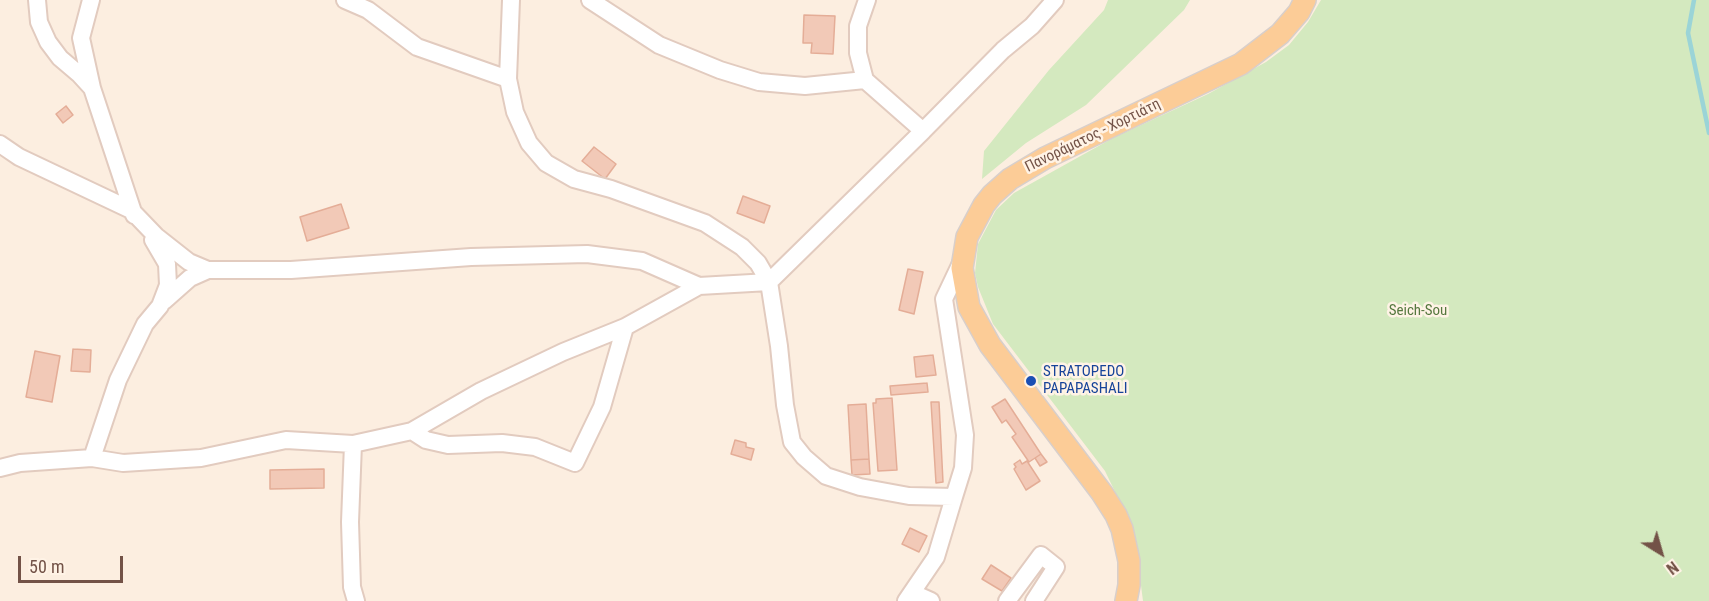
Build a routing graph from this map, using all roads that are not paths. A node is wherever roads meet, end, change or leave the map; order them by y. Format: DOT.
graph roads {
  1 [pos="37,0"];
  2 [pos="91,0"];
  3 [pos="345,0"];
  4 [pos="511,0"];
  5 [pos="590,0"];
  6 [pos="867,0"];
  7 [pos="1055,0"];
  8 [pos="1305,0"];
  9 [pos="508,79"];
  10 [pos="865,80"];
  11 [pos="92,88"];
  12 [pos="923,130"];
  13 [pos="0,144"];
  14 [pos="131,210"];
  15 [pos="962,261"];
  16 [pos="208,270"];
  17 [pos="769,282"];
  18 [pos="699,286"];
  19 [pos="160,306"];
  20 [pos="625,327"];
  21 [pos="412,431"];
  22 [pos="353,444"];
  23 [pos="92,458"];
  24 [pos="0,468"];
  25 [pos="954,497"];
  26 [pos="909,597"];
  27 [pos="356,601"];
  28 [pos="931,601"];
  29 [pos="1007,601"];
  30 [pos="1034,601"];
  31 [pos="1126,601"];
  1 -- 11 [label="street"];
  2 -- 11 [label="street"];
  3 -- 9 [label="street"];
  4 -- 9 [label="street"];
  5 -- 10 [label="street"];
  6 -- 10 [label="street"];
  7 -- 12 [label="street"];
  8 -- 15 [label="main road, Πανοράματος - Χορτιάτη"];
  9 -- 17 [label="street"];
  10 -- 12 [label="street"];
  11 -- 14 [label="street"];
  12 -- 17 [label="street"];
  13 -- 14 [label="street"];
  14 -- 16 [label="street"];
  14 -- 19 [label="street"];
  15 -- 25 [label="street"];
  15 -- 31 [label="main road, Πανοράματος - Χορτιάτη"];
  16 -- 18 [label="street"];
  16 -- 19 [label="street"];
  17 -- 18 [label="street"];
  17 -- 25 [label="street"];
  18 -- 20 [label="street"];
  19 -- 23 [label="street"];
  20 -- 21 [label="street"];
  20 -- 21 [label="street"];
  21 -- 22 [label="street"];
  22 -- 23 [label="street"];
  22 -- 27 [label="street"];
  23 -- 24 [label="street"];
  25 -- 26 [label="street"];
  26 -- 28 [label="street"];
  29 -- 30 [label="street"];
}
